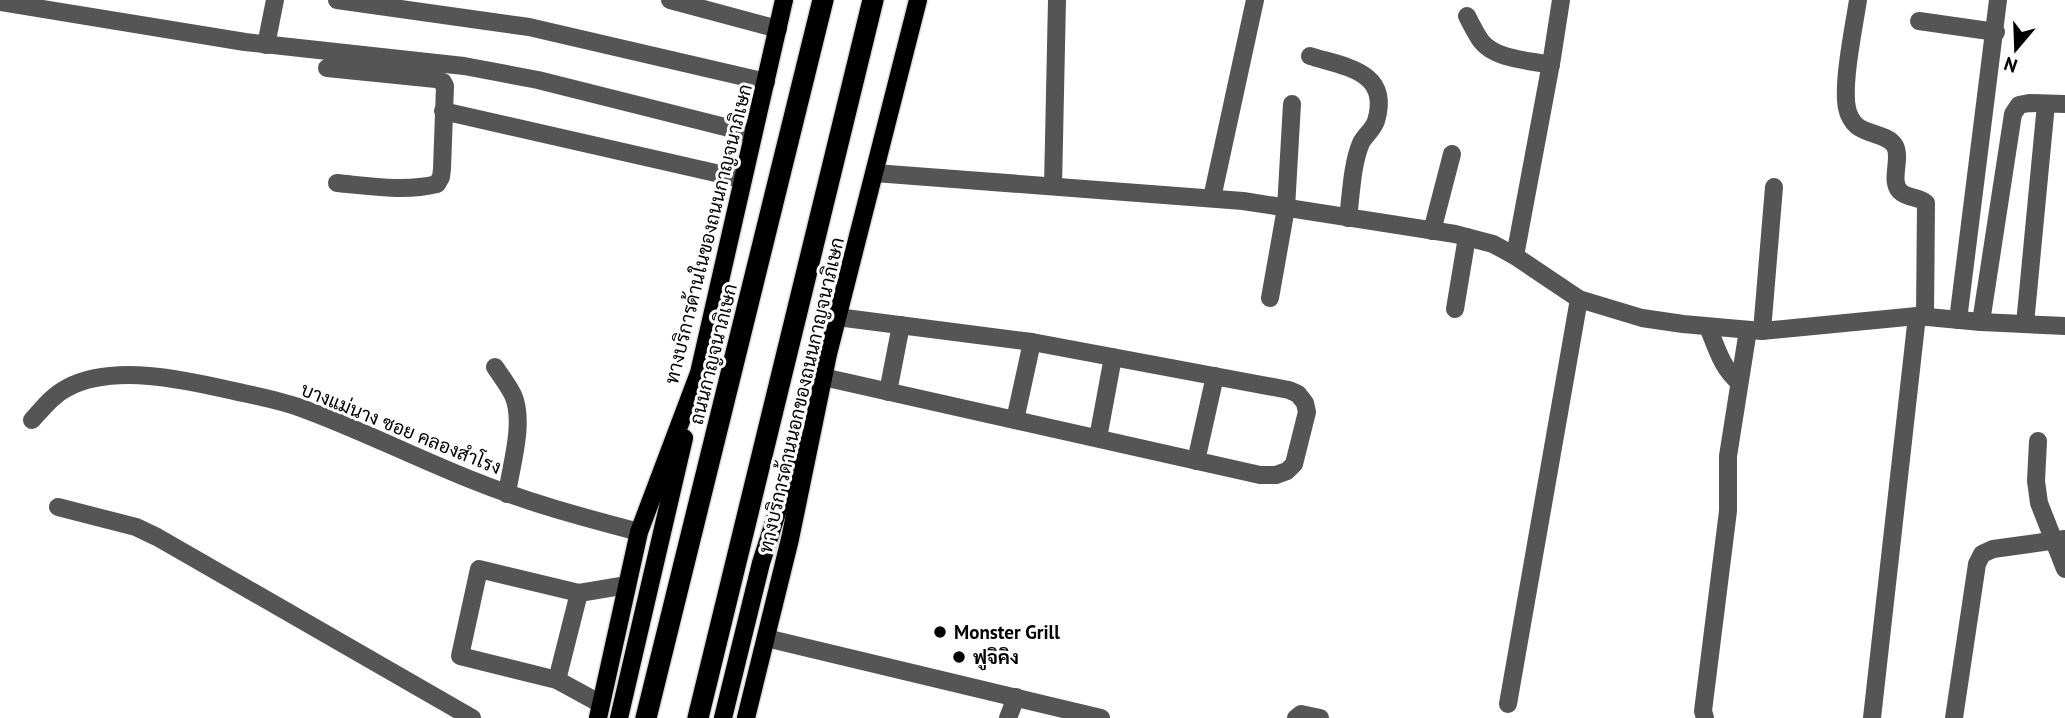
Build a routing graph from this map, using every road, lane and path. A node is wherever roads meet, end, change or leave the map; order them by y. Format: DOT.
graph roads {
  1 [pos="275,0"];
  2 [pos="337,0"];
  3 [pos="670,0"];
  4 [pos="784,0"];
  5 [pos="822,0"];
  6 [pos="873,0"];
  7 [pos="918,0"];
  8 [pos="1057,0"];
  9 [pos="1255,0"];
  10 [pos="1858,0"];
  11 [pos="1998,0"];
  12 [pos="1555,1"];
  13 [pos="0,2"];
  14 [pos="1467,16"];
  15 [pos="1919,21"];
  16 [pos="778,29"];
  17 [pos="1996,32"];
  18 [pos="266,44"];
  19 [pos="1310,56"];
  20 [pos="1551,65"];
  21 [pos="327,68"];
  22 [pos="766,82"];
  23 [pos="1292,104"];
  24 [pos="2046,104"];
  25 [pos="2065,104"];
  26 [pos="443,111"];
  27 [pos="753,134"];
  28 [pos="1452,154"];
  29 [pos="875,173"];
  30 [pos="742,179"];
  31 [pos="337,183"];
  32 [pos="1053,186"];
  33 [pos="1774,187"];
  34 [pos="1212,198"];
  35 [pos="1286,208"];
  36 [pos="1348,218"];
  37 [pos="1432,231"];
  38 [pos="1467,237"];
  39 [pos="1515,256"];
  40 [pos="1270,298"];
  41 [pos="1579,299"];
  42 [pos="1455,309"];
  43 [pos="1921,316"];
  44 [pos="837,317"];
  45 [pos="1958,320"];
  46 [pos="1981,322"];
  47 [pos="2025,324"];
  48 [pos="901,325"];
  49 [pos="2065,326"];
  50 [pos="1708,327"];
  51 [pos="1755,331"];
  52 [pos="1032,342"];
  53 [pos="828,354"];
  54 [pos="1114,357"];
  55 [pos="495,367"];
  56 [pos="699,373"];
  57 [pos="1215,376"];
  58 [pos="823,377"];
  59 [pos="1739,382"];
  60 [pos="888,392"];
  61 [pos="32,420"];
  62 [pos="1015,420"];
  63 [pos="1098,439"];
  64 [pos="2038,441"];
  65 [pos="1196,461"];
  66 [pos="507,494"];
  67 [pos="58,507"];
  68 [pos="639,532"];
  69 [pos="2060,541"];
  70 [pos="2065,569"];
  71 [pos="627,585"];
  72 [pos="579,593"];
  73 [pos="766,638"];
  74 [pos="557,681"];
  75 [pos="1016,697"];
  76 [pos="1508,704"];
  77 [pos="600,711"];
  78 [pos="1061,713"];
  79 [pos="472,718"];
  80 [pos="619,718"];
  81 [pos="646,718"];
  82 [pos="698,718"];
  83 [pos="723,718"];
  84 [pos="746,718"];
  85 [pos="1008,718"];
  86 [pos="1101,718"];
  87 [pos="1296,718"];
  88 [pos="1320,718"];
  89 [pos="1705,718"];
  90 [pos="1872,718"];
  91 [pos="1954,718"];
  1 -- 18 [label="street"];
  2 -- 22 [label="street"];
  3 -- 16 [label="street"];
  4 -- 16 [label="main road, ทางบริการด้านในของถนนกาญจนาภิเษก"];
  5 -- 81 [label="highway, ถนนกาญจนาภิเษก"];
  6 -- 82 [label="highway"];
  7 -- 29 [label="main road, ทางบริการด้านนอกของถนนกาญจนาภิเษก"];
  8 -- 32 [label="street"];
  9 -- 34 [label="street"];
  10 -- 43 [label="street"];
  11 -- 17 [label="street"];
  12 -- 20 [label="street"];
  13 -- 18 [label="street"];
  14 -- 20 [label="street"];
  15 -- 17 [label="street"];
  16 -- 22 [label="main road, ทางบริการด้านในของถนนกาญจนาภิเษก"];
  17 -- 45 [label="street"];
  18 -- 27 [label="street"];
  19 -- 36 [label="street"];
  20 -- 39 [label="street"];
  21 -- 26 [label="street"];
  22 -- 27 [label="main road, ทางบริการด้านในของถนนกาญจนาภิเษก"];
  23 -- 35 [label="street"];
  24 -- 25 [label="street"];
  24 -- 46 [label="street"];
  24 -- 47 [label="street"];
  26 -- 30 [label="street"];
  26 -- 31 [label="street"];
  27 -- 30 [label="main road, ทางบริการด้านในของถนนกาญจนาภิเษก"];
  28 -- 37 [label="street"];
  29 -- 32 [label="street"];
  29 -- 44 [label="main road, ทางบริการด้านนอกของถนนกาญจนาภิเษก"];
  30 -- 56 [label="main road, ทางบริการด้านในของถนนกาญจนาภิเษก"];
  32 -- 34 [label="street"];
  33 -- 51 [label="street"];
  34 -- 35 [label="street"];
  35 -- 36 [label="street"];
  35 -- 40 [label="street"];
  36 -- 37 [label="street"];
  37 -- 38 [label="street"];
  38 -- 39 [label="street"];
  38 -- 42 [label="street"];
  39 -- 41 [label="street"];
  41 -- 50 [label="street"];
  41 -- 76 [label="street"];
  43 -- 45 [label="street"];
  43 -- 51 [label="street"];
  43 -- 90 [label="street"];
  44 -- 48 [label="street"];
  44 -- 53 [label="main road, ทางบริการด้านนอกของถนนกาญจนาภิเษก"];
  45 -- 46 [label="street"];
  46 -- 47 [label="street"];
  47 -- 49 [label="street"];
  48 -- 52 [label="street"];
  48 -- 60 [label="street"];
  50 -- 51 [label="street"];
  50 -- 59 [label="street"];
  51 -- 59 [label="street"];
  52 -- 54 [label="street"];
  52 -- 62 [label="street"];
  53 -- 58 [label="main road, ทางบริการด้านนอกของถนนกาญจนาภิเษก"];
  53 -- 83 [label="main road"];
  54 -- 57 [label="street"];
  54 -- 63 [label="street"];
  55 -- 66 [label="street"];
  56 -- 68 [label="main road, ทางบริการด้านในของถนนกาญจนาภิเษก"];
  56 -- 80 [label="main road"];
  57 -- 65 [label="street"];
  57 -- 65 [label="street"];
  58 -- 60 [label="street"];
  58 -- 73 [label="main road, ทางบริการด้านนอกของถนนกาญจนาภิเษก"];
  59 -- 89 [label="street"];
  60 -- 62 [label="street"];
  61 -- 66 [label="street, บางแม่นาง ซอย คลองสำโรง"];
  62 -- 63 [label="street"];
  63 -- 65 [label="street"];
  64 -- 69 [label="street"];
  66 -- 68 [label="street, บางแม่นาง ซอย คลองสำโรง"];
  67 -- 79 [label="street"];
  68 -- 71 [label="main road, ทางบริการด้านในของถนนกาญจนาภิเษก"];
  69 -- 70 [label="street"];
  69 -- 91 [label="street"];
  71 -- 72 [label="street"];
  71 -- 77 [label="main road, ทางบริการด้านในของถนนกาญจนาภิเษก"];
  72 -- 74 [label="street"];
  72 -- 74 [label="street"];
  73 -- 75 [label="street"];
  73 -- 84 [label="main road, ทางบริการด้านนอกของถนนกาญจนาภิเษก"];
  74 -- 77 [label="street"];
  75 -- 78 [label="street"];
  75 -- 85 [label="street"];
  78 -- 86 [label="street"];
  87 -- 88 [label="street"];
}
